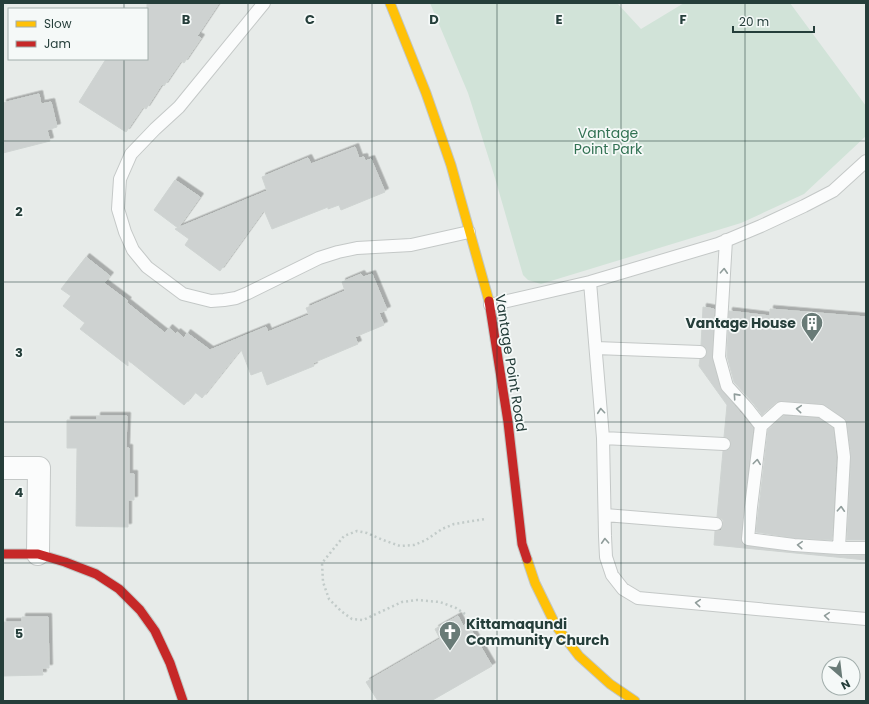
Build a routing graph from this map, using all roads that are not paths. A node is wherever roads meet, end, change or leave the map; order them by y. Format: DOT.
graph roads {
  1 [pos="264,3"];
  2 [pos="390,3"];
  3 [pos="866,161"];
  4 [pos="469,232"];
  5 [pos="726,240"];
  6 [pos="590,282"];
  7 [pos="490,305"];
  8 [pos="596,348"];
  9 [pos="700,352"];
  10 [pos="761,426"];
  11 [pos="603,438"];
  12 [pos="724,444"];
  13 [pos="3,468"];
  14 [pos="604,515"];
  15 [pos="716,524"];
  16 [pos="839,548"];
  17 [pos="866,548"];
  18 [pos="3,554"];
  19 [pos="38,554"];
  20 [pos="866,620"];
  21 [pos="183,701"];
  22 [pos="635,701"];
  1 -- 4 [label="lane"];
  2 -- 4 [label="street, Vantage Point Road"];
  3 -- 5 [label="lane"];
  4 -- 7 [label="street, Vantage Point Road"];
  5 -- 6 [label="lane"];
  10 -- 5 [label="lane, one-way"];
  6 -- 7 [label="lane"];
  6 -- 8 [label="lane"];
  7 -- 22 [label="street, Vantage Point Road"];
  8 -- 9 [label="lane"];
  11 -- 8 [label="lane, one-way"];
  16 -- 10 [label="lane, one-way"];
  16 -- 10 [label="lane, one-way"];
  11 -- 12 [label="lane"];
  11 -- 14 [label="lane"];
  13 -- 19 [label="street"];
  14 -- 15 [label="lane"];
  20 -- 14 [label="lane, one-way"];
  16 -- 17 [label="lane"];
  18 -- 19 [label="street"];
  19 -- 21 [label="street"];
}
